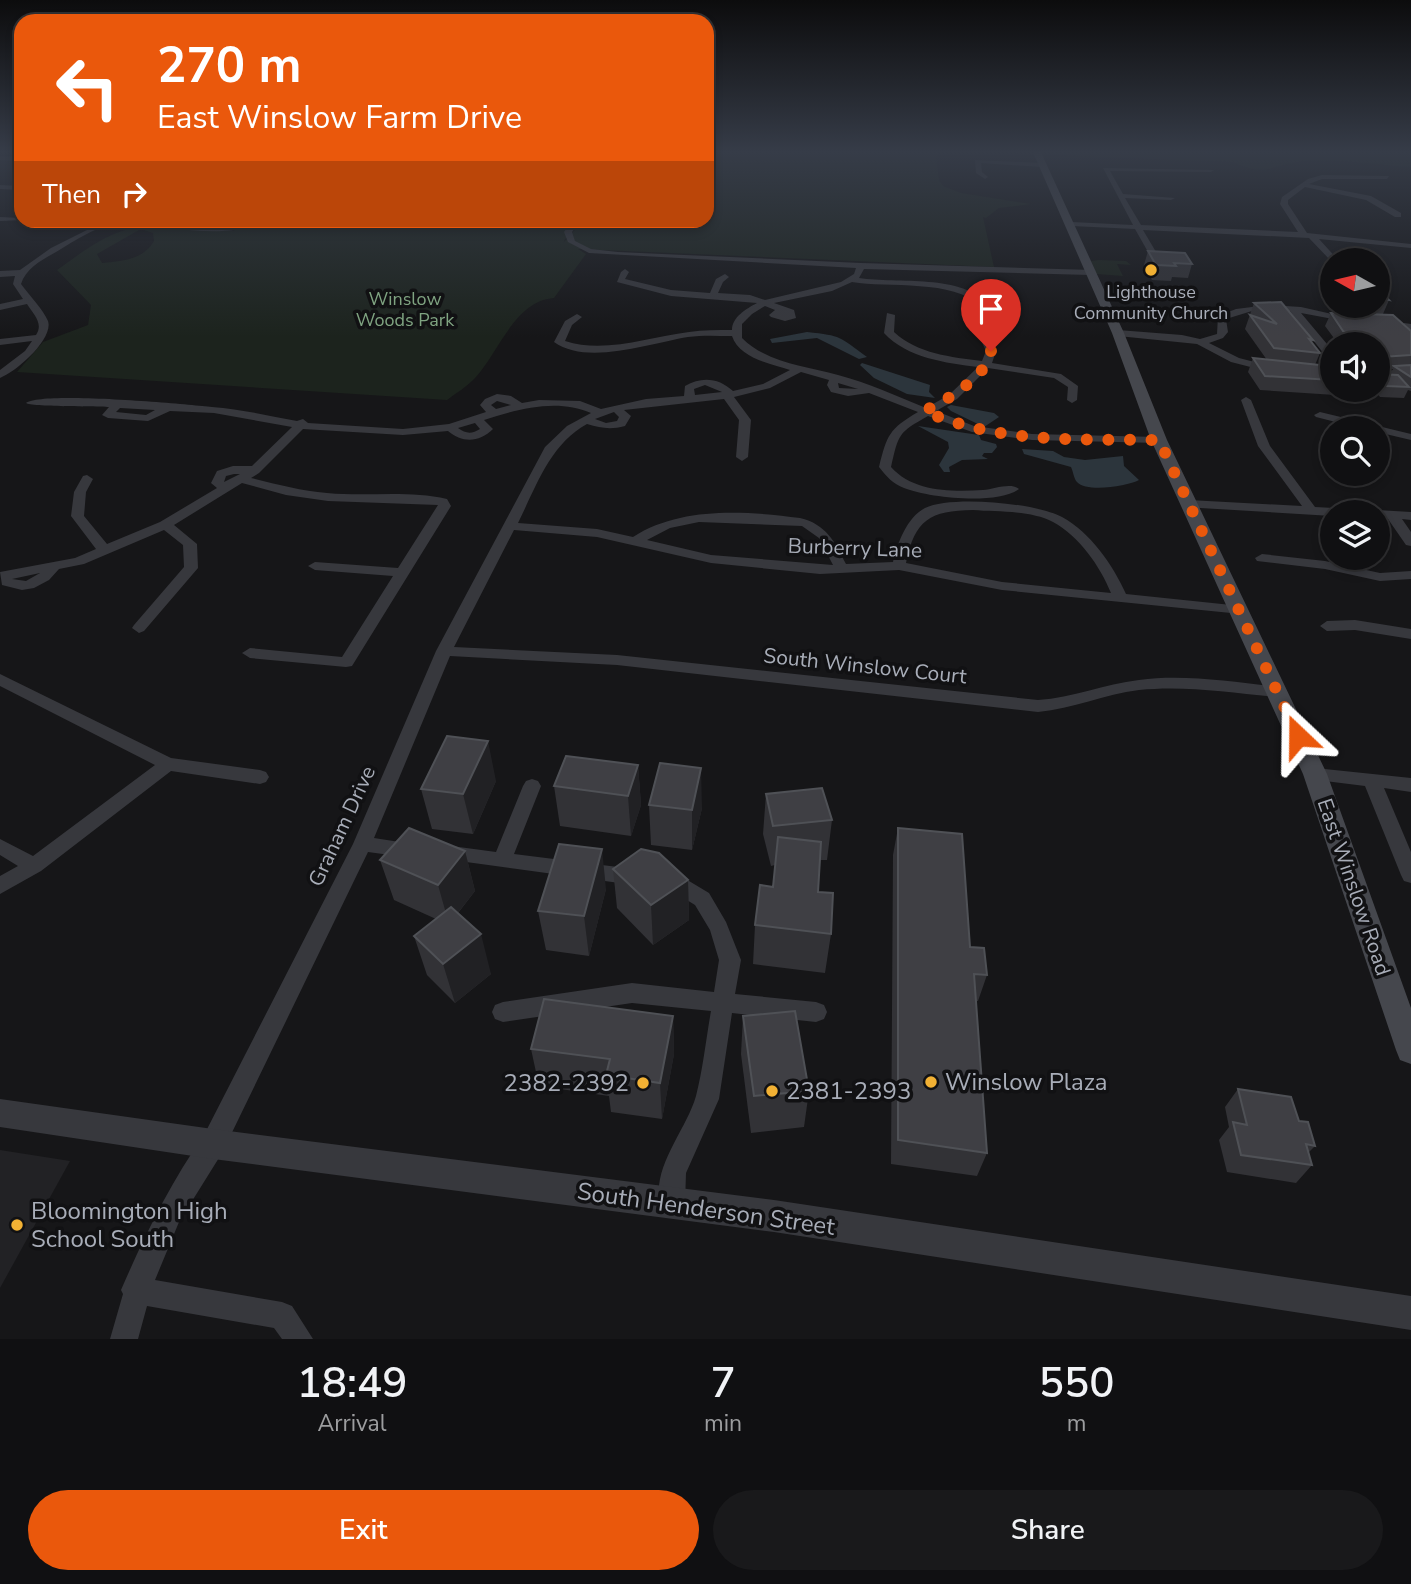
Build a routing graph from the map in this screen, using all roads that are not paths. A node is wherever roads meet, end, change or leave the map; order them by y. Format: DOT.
graph roads {
  1 [pos="1066,212"];
  2 [pos="1131,212"];
  3 [pos="1291,212"];
  4 [pos="1394,212"];
  5 [pos="1398,215"];
  6 [pos="1072,224"];
  7 [pos="1139,227"];
  8 [pos="97,228"];
  9 [pos="571,228"];
  10 [pos="1197,229"];
  11 [pos="1308,235"];
  12 [pos="1203,238"];
  13 [pos="1411,246"];
  14 [pos="1322,248"];
  15 [pos="1155,257"];
  16 [pos="861,266"];
  17 [pos="625,272"];
  18 [pos="1090,272"];
  19 [pos="20,273"];
  20 [pos="0,274"];
  21 [pos="725,277"];
  22 [pos="853,280"];
  23 [pos="713,295"];
  24 [pos="29,301"];
  25 [pos="767,303"];
  26 [pos="0,307"];
  27 [pos="1293,309"];
  28 [pos="781,310"];
  29 [pos="890,315"];
  30 [pos="577,317"];
  31 [pos="1356,320"];
  32 [pos="736,333"];
  33 [pos="1118,333"];
  34 [pos="41,337"];
  35 [pos="0,342"];
  36 [pos="1200,342"];
  37 [pos="1320,342"];
  38 [pos="986,365"];
  39 [pos="799,369"];
  40 [pos="1288,371"];
  41 [pos="1411,373"];
  42 [pos="1390,374"];
  43 [pos="0,375"];
  44 [pos="728,394"];
  45 [pos="1072,400"];
  46 [pos="1246,400"];
  47 [pos="31,403"];
  48 [pos="616,409"];
  49 [pos="924,411"];
  50 [pos="601,413"];
  51 [pos="1320,415"];
  52 [pos="586,420"];
  53 [pos="299,425"];
  54 [pos="1411,437"];
  55 [pos="1159,440"];
  56 [pos="742,457"];
  57 [pos="255,470"];
  58 [pos="87,479"];
  59 [pos="242,479"];
  60 [pos="227,489"];
  61 [pos="1013,489"];
  62 [pos="1189,504"];
  63 [pos="1311,510"];
  64 [pos="1320,511"];
  65 [pos="1392,515"];
  66 [pos="1411,516"];
  67 [pos="165,525"];
  68 [pos="510,526"];
  69 [pos="635,542"];
  70 [pos="1411,542"];
  71 [pos="105,551"];
  72 [pos="1262,558"];
  73 [pos="315,566"];
  74 [pos="899,566"];
  75 [pos="842,569"];
  76 [pos="404,573"];
  77 [pos="1411,575"];
  78 [pos="1,576"];
  79 [pos="1120,598"];
  80 [pos="1241,610"];
  81 [pos="1327,625"];
  82 [pos="139,628"];
  83 [pos="1411,634"];
  84 [pos="444,651"];
  85 [pos="250,653"];
  86 [pos="0,679"];
  87 [pos="1279,692"];
  88 [pos="168,764"];
  89 [pos="1315,774"];
  90 [pos="260,777"];
  91 [pos="1371,780"];
  92 [pos="1411,785"];
  93 [pos="532,786"];
  94 [pos="362,844"];
  95 [pos="0,846"];
  96 [pos="502,860"];
  97 [pos="34,866"];
  98 [pos="1411,875"];
  99 [pos="0,886"];
  100 [pos="723,1000"];
  101 [pos="503,1012"];
  102 [pos="816,1012"];
  103 [pos="1411,1050"];
  104 [pos="0,1113"];
  105 [pos="213,1144"];
  106 [pos="672,1204"];
  107 [pos="135,1290"];
  108 [pos="1411,1313"];
  109 [pos="124,1339"];
  110 [pos="299,1339"];
  1 -- 6 [label="main road, East Winslow Road"];
  2 -- 7 [label="street"];
  3 -- 11 [label="street"];
  4 -- 5 [label="street"];
  6 -- 7 [label="street"];
  6 -- 18 [label="main road, East Winslow Road"];
  7 -- 10 [label="street"];
  7 -- 15 [label="street"];
  8 -- 19 [label="street"];
  9 -- 16 [label="street"];
  10 -- 11 [label="street"];
  10 -- 12 [label="street"];
  11 -- 13 [label="street"];
  11 -- 14 [label="street"];
  16 -- 18 [label="street"];
  16 -- 22 [label="street"];
  17 -- 23 [label="street"];
  18 -- 33 [label="main road, East Winslow Road"];
  19 -- 20 [label="street"];
  19 -- 24 [label="street"];
  21 -- 23 [label="street"];
  22 -- 25 [label="street"];
  22 -- 38 [label="street"];
  23 -- 25 [label="street"];
  24 -- 26 [label="street"];
  24 -- 34 [label="street"];
  25 -- 28 [label="street"];
  25 -- 32 [label="street"];
  27 -- 31 [label="street"];
  27 -- 36 [label="street"];
  27 -- 37 [label="street"];
  29 -- 38 [label="street"];
  30 -- 32 [label="street"];
  32 -- 39 [label="street"];
  33 -- 36 [label="street"];
  33 -- 55 [label="main road, East Winslow Road"];
  34 -- 35 [label="street"];
  34 -- 43 [label="street"];
  36 -- 40 [label="street"];
  38 -- 45 [label="street"];
  38 -- 49 [label="street"];
  39 -- 44 [label="street, Graham Drive"];
  39 -- 49 [label="street"];
  41 -- 42 [label="street"];
  44 -- 48 [label="street, Graham Drive"];
  44 -- 56 [label="street"];
  46 -- 63 [label="street"];
  47 -- 53 [label="street"];
  48 -- 50 [label="street, Graham Drive"];
  48 -- 52 [label="street"];
  49 -- 55 [label="street"];
  49 -- 61 [label="street"];
  50 -- 52 [label="street, Graham Drive"];
  50 -- 53 [label="street"];
  51 -- 54 [label="street"];
  52 -- 68 [label="street, Graham Drive"];
  53 -- 57 [label="street"];
  55 -- 62 [label="main road, East Winslow Road"];
  57 -- 59 [label="street"];
  57 -- 60 [label="street"];
  58 -- 71 [label="street"];
  59 -- 60 [label="street"];
  59 -- 76 [label="street"];
  60 -- 67 [label="street"];
  62 -- 63 [label="street"];
  62 -- 80 [label="main road, East Winslow Road"];
  63 -- 64 [label="street"];
  65 -- 66 [label="street"];
  65 -- 70 [label="street"];
  67 -- 71 [label="street"];
  67 -- 82 [label="street"];
  68 -- 69 [label="street, Burberry Lane"];
  68 -- 84 [label="street, Graham Drive"];
  69 -- 75 [label="street, Burberry Lane"];
  69 -- 75 [label="street"];
  71 -- 78 [label="street"];
  72 -- 77 [label="street"];
  73 -- 76 [label="street"];
  74 -- 75 [label="street, Burberry Lane"];
  74 -- 79 [label="street, Burberry Lane"];
  74 -- 79 [label="street"];
  76 -- 85 [label="street"];
  79 -- 80 [label="street, Burberry Lane"];
  80 -- 87 [label="main road, East Winslow Road"];
  81 -- 83 [label="street"];
  84 -- 87 [label="street, South Winslow Court"];
  84 -- 94 [label="street, Graham Drive"];
  86 -- 88 [label="street"];
  87 -- 89 [label="main road, East Winslow Road"];
  88 -- 90 [label="street"];
  88 -- 97 [label="street"];
  89 -- 91 [label="street"];
  89 -- 103 [label="main road, East Winslow Road"];
  91 -- 92 [label="street"];
  91 -- 98 [label="street"];
  93 -- 96 [label="street"];
  94 -- 96 [label="street"];
  94 -- 105 [label="street, Graham Drive"];
  95 -- 97 [label="street"];
  96 -- 100 [label="street"];
  97 -- 99 [label="street"];
  100 -- 101 [label="street"];
  100 -- 102 [label="street"];
  100 -- 106 [label="street"];
  104 -- 105 [label="street, South Henderson Street"];
  105 -- 106 [label="street, South Henderson Street"];
  105 -- 107 [label="street, Graham Drive"];
  106 -- 108 [label="street, South Henderson Street"];
  107 -- 109 [label="street, Graham Drive"];
  107 -- 110 [label="street"];
}
